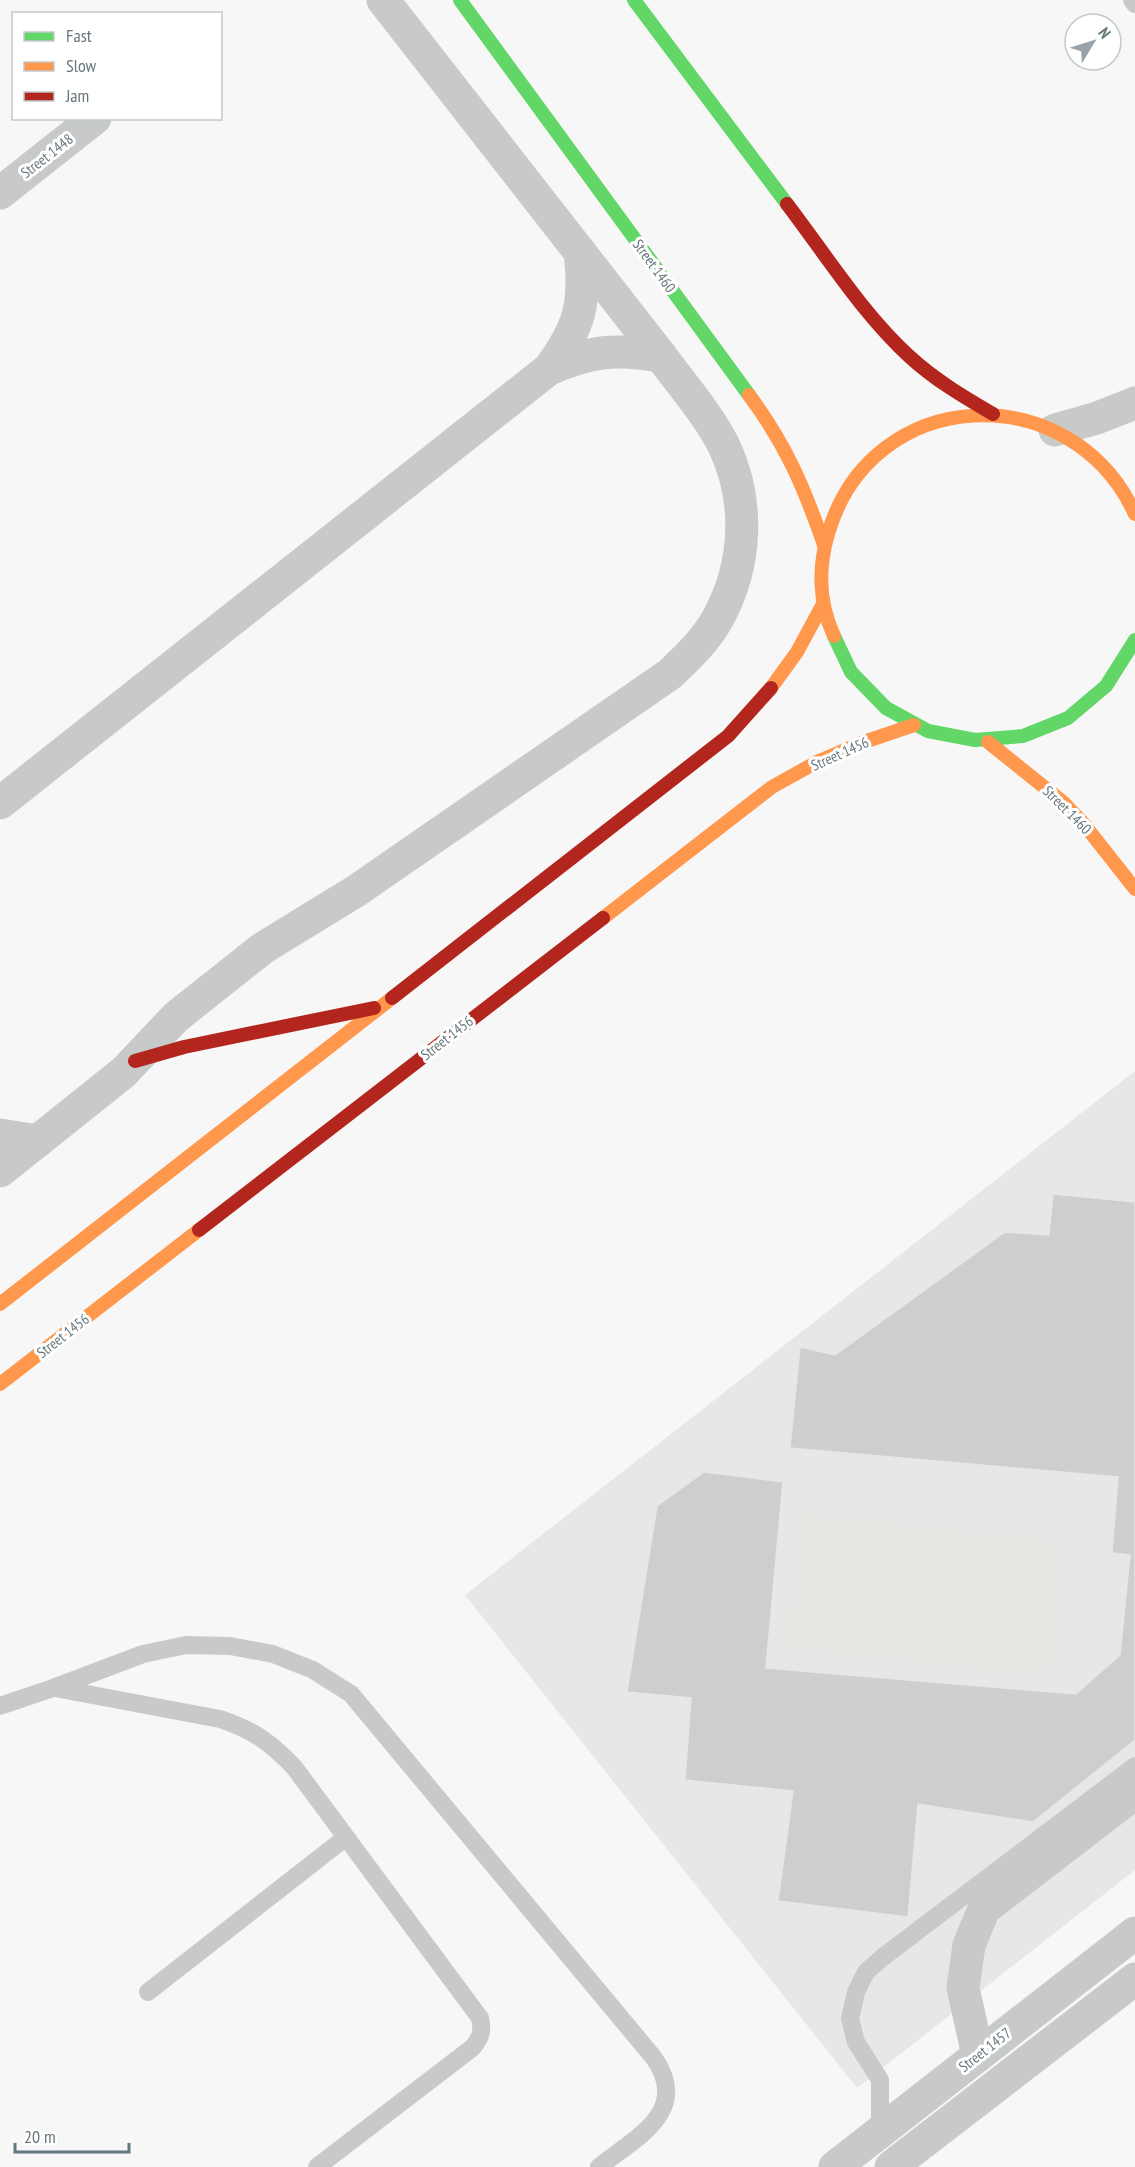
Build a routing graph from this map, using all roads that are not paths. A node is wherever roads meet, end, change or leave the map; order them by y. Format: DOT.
graph roads {
  1 [pos="383,0"];
  2 [pos="460,0"];
  3 [pos="634,0"];
  4 [pos="1132,0"];
  5 [pos="1135,4"];
  6 [pos="92,120"];
  7 [pos="0,193"];
  8 [pos="580,252"];
  9 [pos="660,356"];
  10 [pos="549,369"];
  11 [pos="1135,403"];
  12 [pos="993,414"];
  13 [pos="1055,430"];
  14 [pos="1135,514"];
  15 [pos="824,545"];
  16 [pos="823,604"];
  17 [pos="1135,640"];
  18 [pos="914,725"];
  19 [pos="988,742"];
  20 [pos="0,803"];
  21 [pos="1135,889"];
  22 [pos="381,1007"];
  23 [pos="135,1061"];
  24 [pos="0,1135"];
  25 [pos="38,1141"];
  26 [pos="0,1171"];
  27 [pos="0,1304"];
  28 [pos="0,1384"];
  29 [pos="53,1688"];
  30 [pos="0,1706"];
  31 [pos="1135,1766"];
  32 [pos="1135,1793"];
  33 [pos="345,1838"];
  34 [pos="1135,1933"];
  35 [pos="1135,1979"];
  36 [pos="148,1992"];
  37 [pos="978,2055"];
  38 [pos="880,2132"];
  39 [pos="317,2167"];
  40 [pos="599,2167"];
  41 [pos="835,2167"];
  42 [pos="891,2167"];
  1 -- 8 [label="street"];
  2 -- 15 [label="street, Street 1460"];
  3 -- 12 [label="street"];
  4 -- 5 [label="lane"];
  6 -- 7 [label="street, Street 1448"];
  8 -- 9 [label="street"];
  8 -- 10 [label="street"];
  9 -- 10 [label="street"];
  9 -- 23 [label="street"];
  10 -- 20 [label="street"];
  11 -- 13 [label="street"];
  12 -- 13 [label="street"];
  12 -- 15 [label="street"];
  13 -- 14 [label="street"];
  15 -- 16 [label="street"];
  16 -- 18 [label="street"];
  16 -- 22 [label="street"];
  17 -- 19 [label="street"];
  18 -- 19 [label="street"];
  18 -- 28 [label="street, Street 1456"];
  19 -- 21 [label="street, Street 1460"];
  22 -- 23 [label="street"];
  22 -- 27 [label="street"];
  23 -- 25 [label="street"];
  24 -- 25 [label="street"];
  25 -- 26 [label="street"];
  29 -- 30 [label="lane"];
  29 -- 33 [label="lane"];
  29 -- 40 [label="lane"];
  31 -- 38 [label="lane"];
  32 -- 37 [label="street"];
  33 -- 36 [label="lane"];
  33 -- 39 [label="lane"];
  34 -- 37 [label="street, Street 1457"];
  35 -- 42 [label="street"];
  37 -- 38 [label="street, Street 1457"];
  38 -- 41 [label="street, Street 1457"];
}
